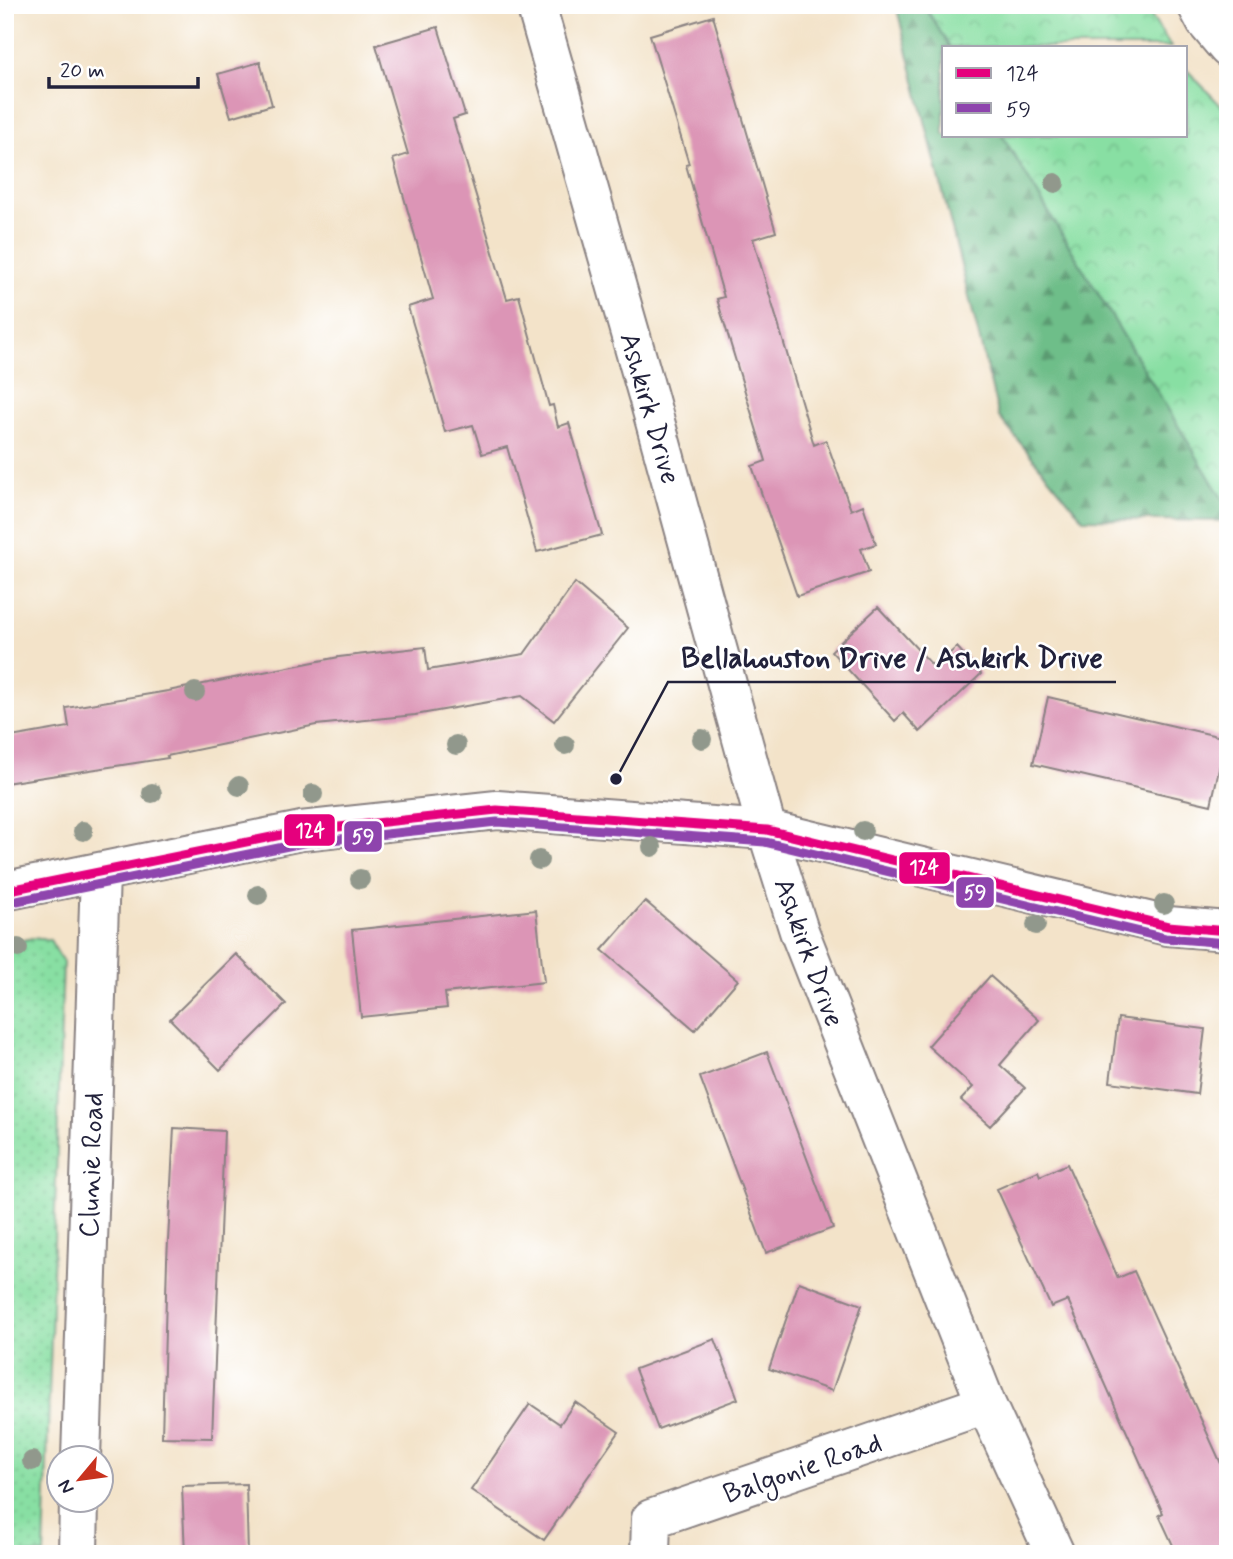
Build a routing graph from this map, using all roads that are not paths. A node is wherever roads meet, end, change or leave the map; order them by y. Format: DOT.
graph roads {
  1 [pos="536,5"];
  2 [pos="1197,5"];
  3 [pos="1228,48"];
  4 [pos="767,830"];
  5 [pos="100,873"];
  6 [pos="5,891"];
  7 [pos="1228,931"];
  8 [pos="986,1404"];
  9 [pos="81,1444"];
  10 [pos="79,1514"];
  11 [pos="78,1554"];
  12 [pos="650,1554"];
  13 [pos="1055,1554"];
  1 -- 4 [label="street, Ashkirk Drive"];
  2 -- 3 [label="street"];
  4 -- 5 [label="street"];
  4 -- 7 [label="street"];
  4 -- 8 [label="street, Ashkirk Drive"];
  5 -- 6 [label="street"];
  5 -- 9 [label="street, Clunie Road"];
  8 -- 12 [label="street, Balgonie Road"];
  8 -- 13 [label="street, Ashkirk Drive"];
  10 -- 11 [label="street"];
}
